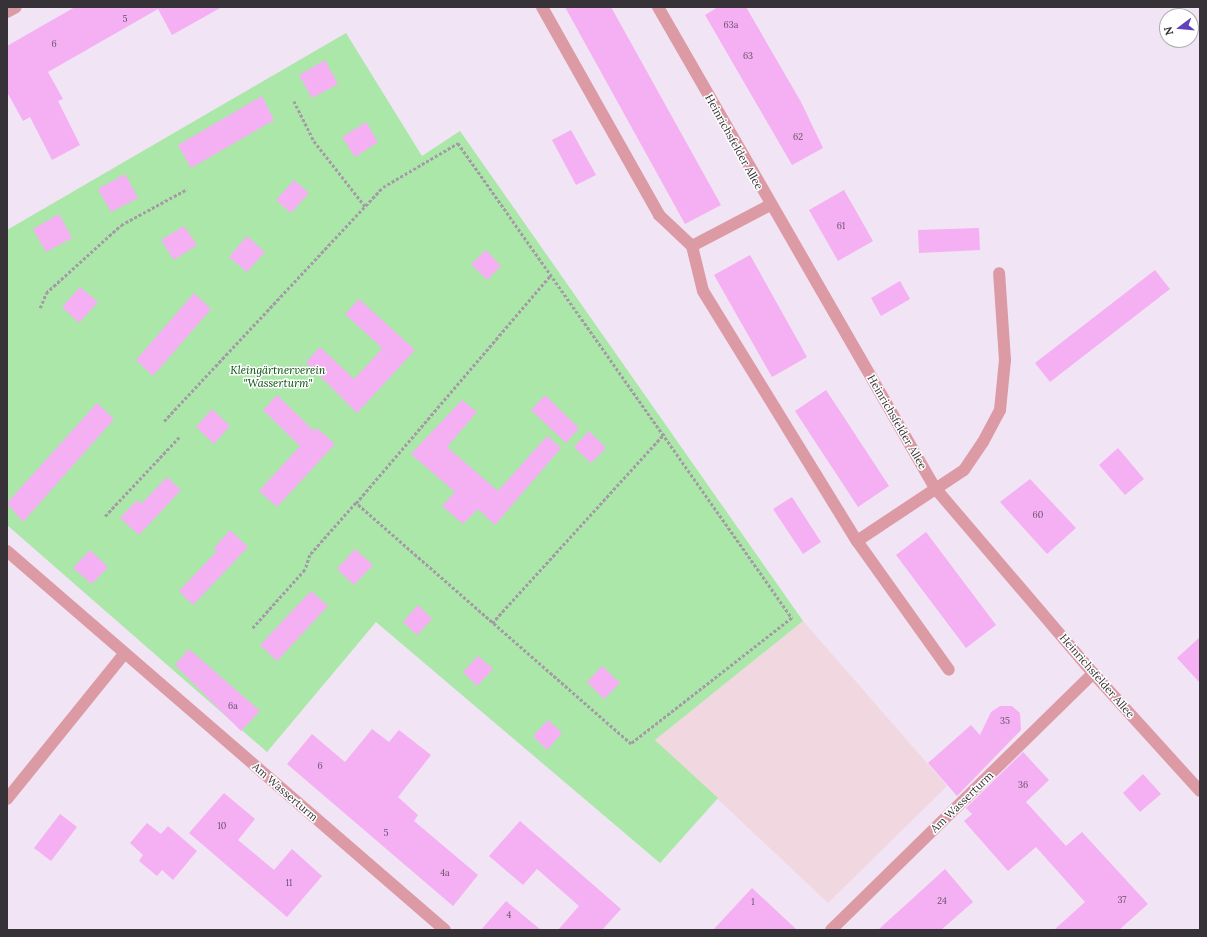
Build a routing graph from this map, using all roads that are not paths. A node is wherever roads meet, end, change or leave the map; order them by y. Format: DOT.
graph roads {
  1 [pos="16,7"];
  2 [pos="542,7"];
  3 [pos="658,7"];
  4 [pos="7,12"];
  5 [pos="770,205"];
  6 [pos="692,246"];
  7 [pos="999,273"];
  8 [pos="935,488"];
  9 [pos="857,541"];
  10 [pos="7,551"];
  11 [pos="124,654"];
  12 [pos="949,670"];
  13 [pos="1093,673"];
  14 [pos="1200,791"];
  15 [pos="7,799"];
  16 [pos="445,930"];
  17 [pos="831,930"];
  1 -- 4 [label="street"];
  2 -- 6 [label="street"];
  3 -- 5 [label="street, Heinrichsfelder Allee"];
  5 -- 6 [label="street"];
  5 -- 8 [label="street, Heinrichsfelder Allee"];
  6 -- 9 [label="street"];
  7 -- 8 [label="street"];
  8 -- 9 [label="street"];
  8 -- 13 [label="street, Heinrichsfelder Allee"];
  9 -- 12 [label="street"];
  10 -- 11 [label="street, Am Wasserturm"];
  11 -- 15 [label="street"];
  11 -- 16 [label="street, Am Wasserturm"];
  13 -- 14 [label="street, Heinrichsfelder Allee"];
  13 -- 17 [label="street, Am Wasserturm"];
}
